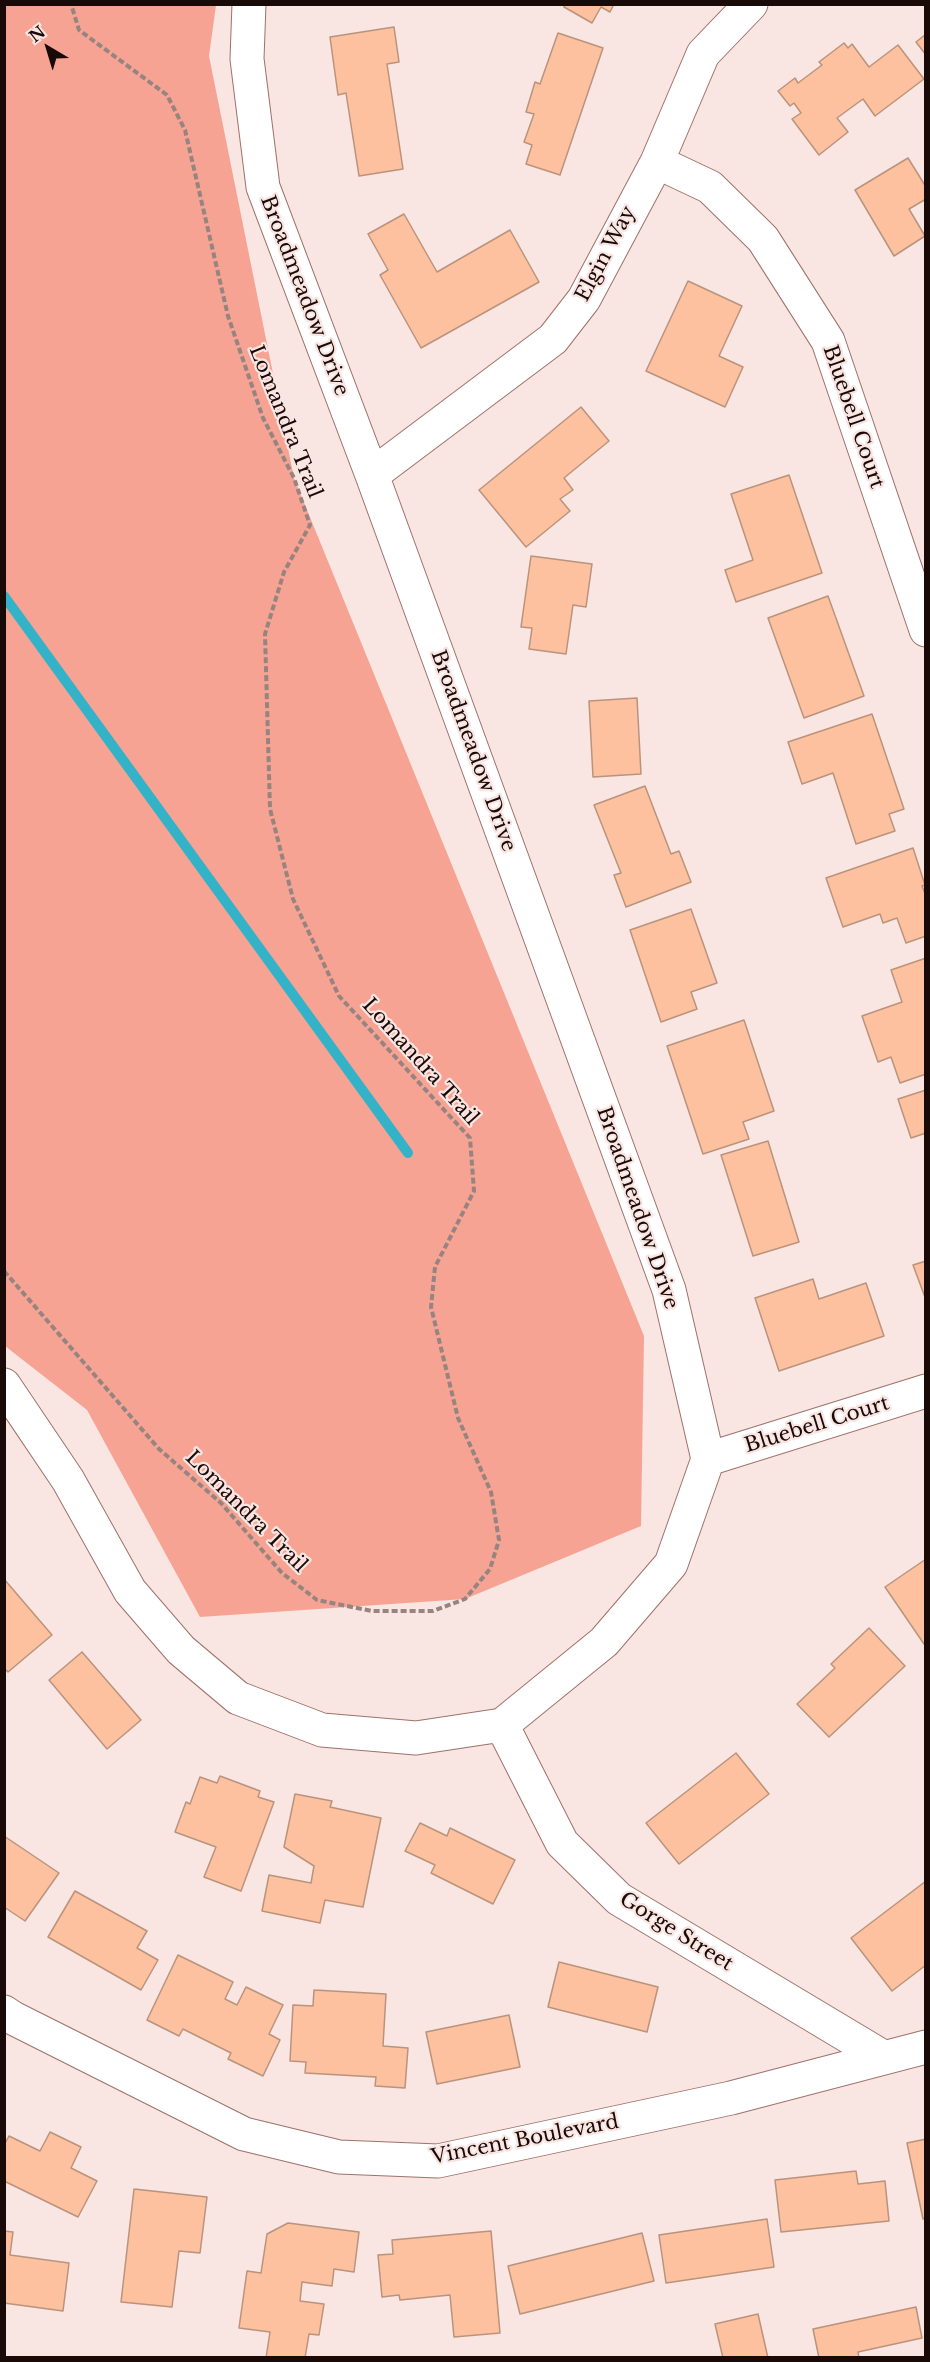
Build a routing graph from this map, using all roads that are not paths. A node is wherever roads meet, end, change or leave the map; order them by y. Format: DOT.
graph roads {
  1 [pos="249,4"];
  2 [pos="751,4"];
  3 [pos="657,162"];
  4 [pos="372,475"];
  5 [pos="926,630"];
  6 [pos="4,1385"];
  7 [pos="926,1391"];
  8 [pos="708,1459"];
  9 [pos="502,1725"];
  10 [pos="7,2020"];
  11 [pos="926,2047"];
  12 [pos="883,2057"];
  1 -- 4 [label="street, Broadmeadow Drive"];
  2 -- 3 [label="street, Elgin Way"];
  3 -- 4 [label="street, Elgin Way"];
  3 -- 5 [label="street, Bluebell Court"];
  4 -- 8 [label="street, Broadmeadow Drive"];
  6 -- 9 [label="street"];
  7 -- 8 [label="street, Bluebell Court"];
  8 -- 9 [label="street"];
  9 -- 12 [label="street, Gorge Street"];
  10 -- 12 [label="street, Vincent Boulevard"];
  11 -- 12 [label="street, Vincent Boulevard"];
}
